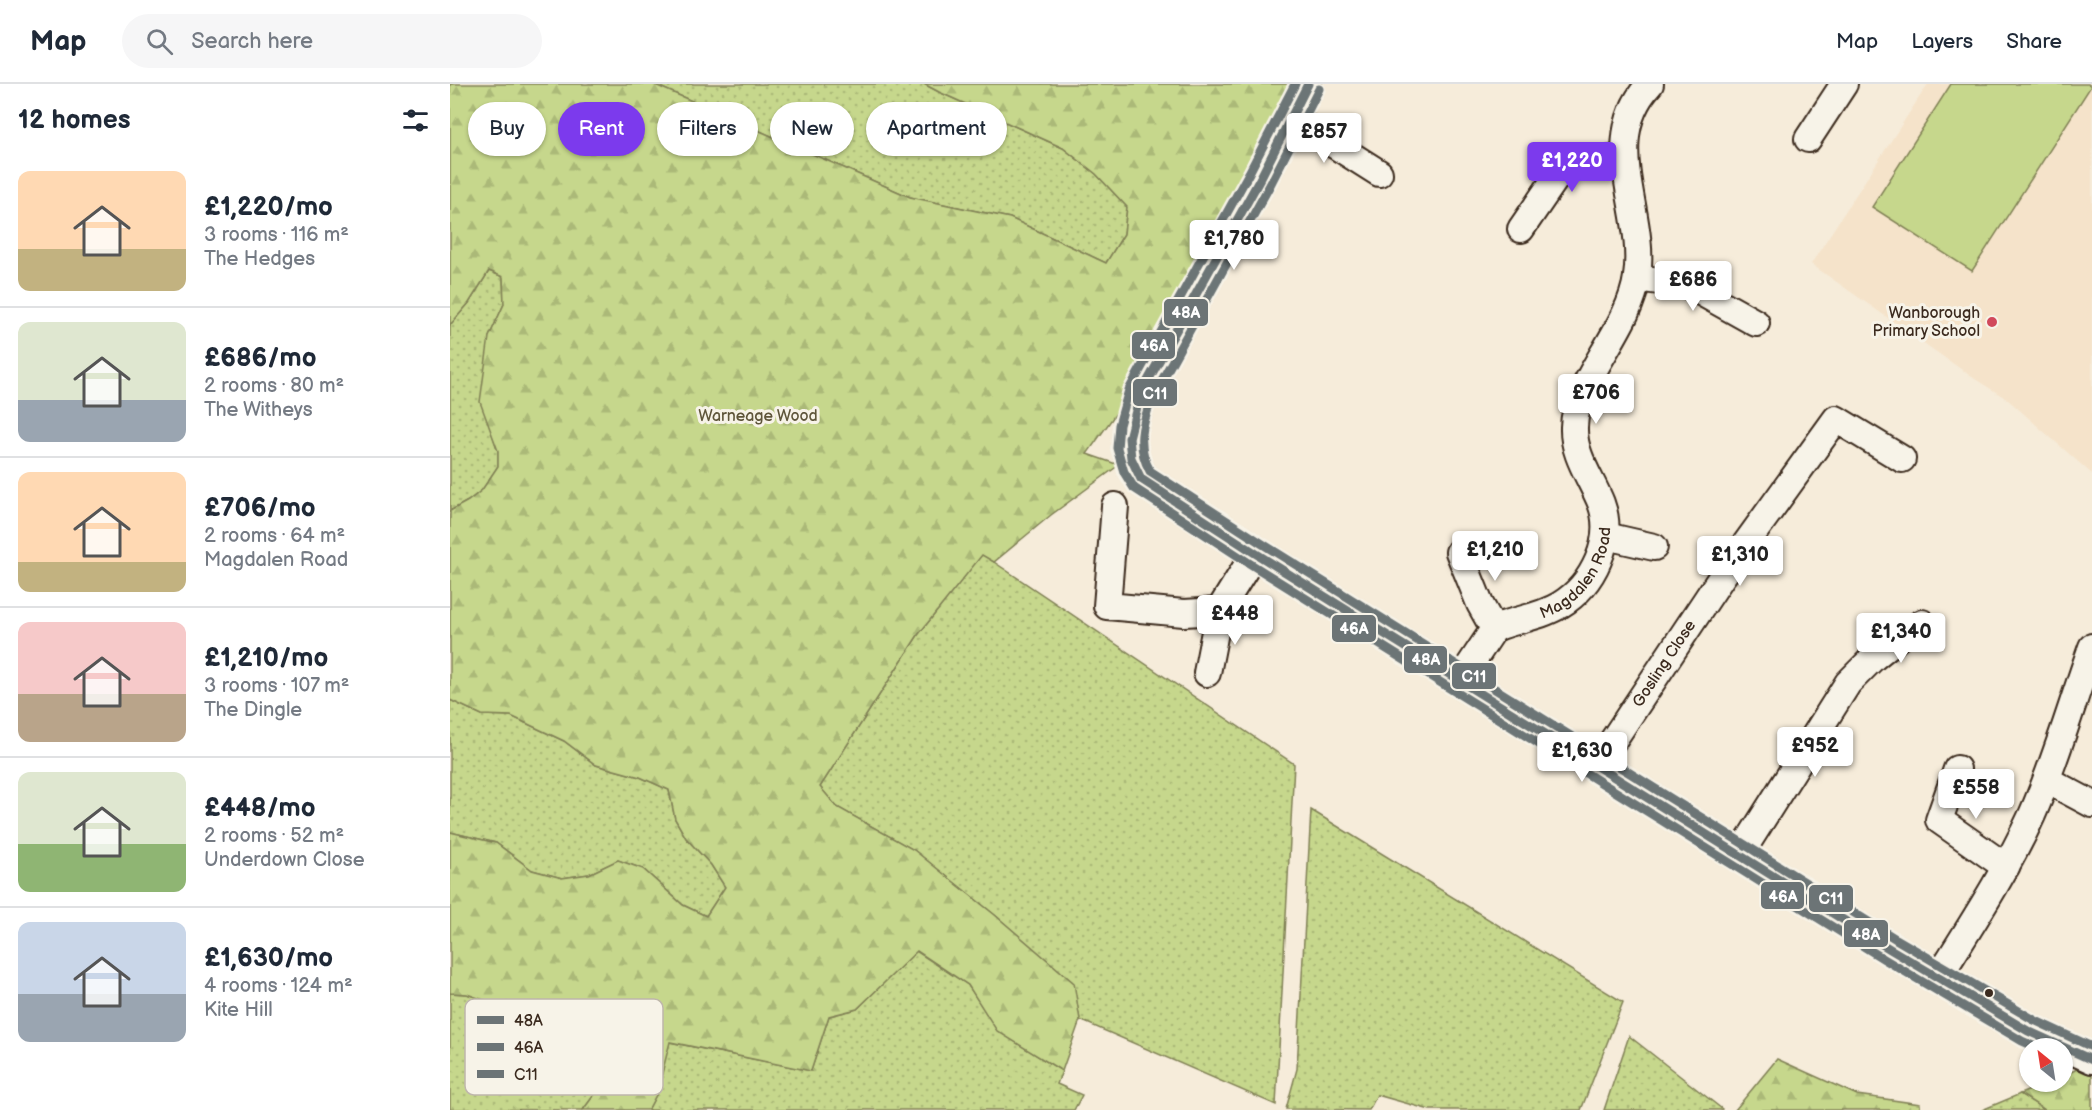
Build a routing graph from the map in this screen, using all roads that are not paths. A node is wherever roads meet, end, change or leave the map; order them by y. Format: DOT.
graph roads {
  1 [pos="1308,84"];
  2 [pos="1650,84"];
  3 [pos="1844,84"];
  4 [pos="1292,118"];
  5 [pos="1808,139"];
  6 [pos="1625,157"];
  7 [pos="1379,173"];
  8 [pos="1521,229"];
  9 [pos="1637,278"];
  10 [pos="1756,323"];
  11 [pos="1902,459"];
  12 [pos="1115,506"];
  13 [pos="1606,536"];
  14 [pos="1654,547"];
  15 [pos="1459,552"];
  16 [pos="1255,553"];
  17 [pos="1219,611"];
  18 [pos="1922,623"];
  19 [pos="1494,630"];
  20 [pos="2092,647"];
  21 [pos="1207,673"];
  22 [pos="1460,680"];
  23 [pos="1596,766"];
  24 [pos="1957,770"];
  25 [pos="2047,780"];
  26 [pos="2092,804"];
  27 [pos="1739,856"];
  28 [pos="2006,867"];
  29 [pos="1938,978"];
  30 [pos="2092,1060"];
  1 -- 4 [label="street"];
  2 -- 6 [label="street, Magdalen Road"];
  3 -- 5 [label="street"];
  4 -- 7 [label="street"];
  4 -- 16 [label="street"];
  6 -- 8 [label="street"];
  6 -- 9 [label="street, Magdalen Road"];
  9 -- 10 [label="street"];
  9 -- 13 [label="street, Magdalen Road"];
  11 -- 23 [label="street, Gosling Close"];
  12 -- 17 [label="street"];
  13 -- 14 [label="street"];
  13 -- 19 [label="street, Magdalen Road"];
  15 -- 19 [label="street"];
  16 -- 17 [label="street"];
  16 -- 22 [label="street"];
  17 -- 21 [label="street"];
  18 -- 27 [label="street"];
  19 -- 22 [label="street"];
  20 -- 25 [label="street"];
  22 -- 23 [label="street"];
  23 -- 27 [label="street"];
  24 -- 28 [label="street"];
  25 -- 26 [label="street"];
  25 -- 28 [label="street"];
  27 -- 29 [label="street"];
  28 -- 29 [label="street"];
  29 -- 30 [label="street"];
}
